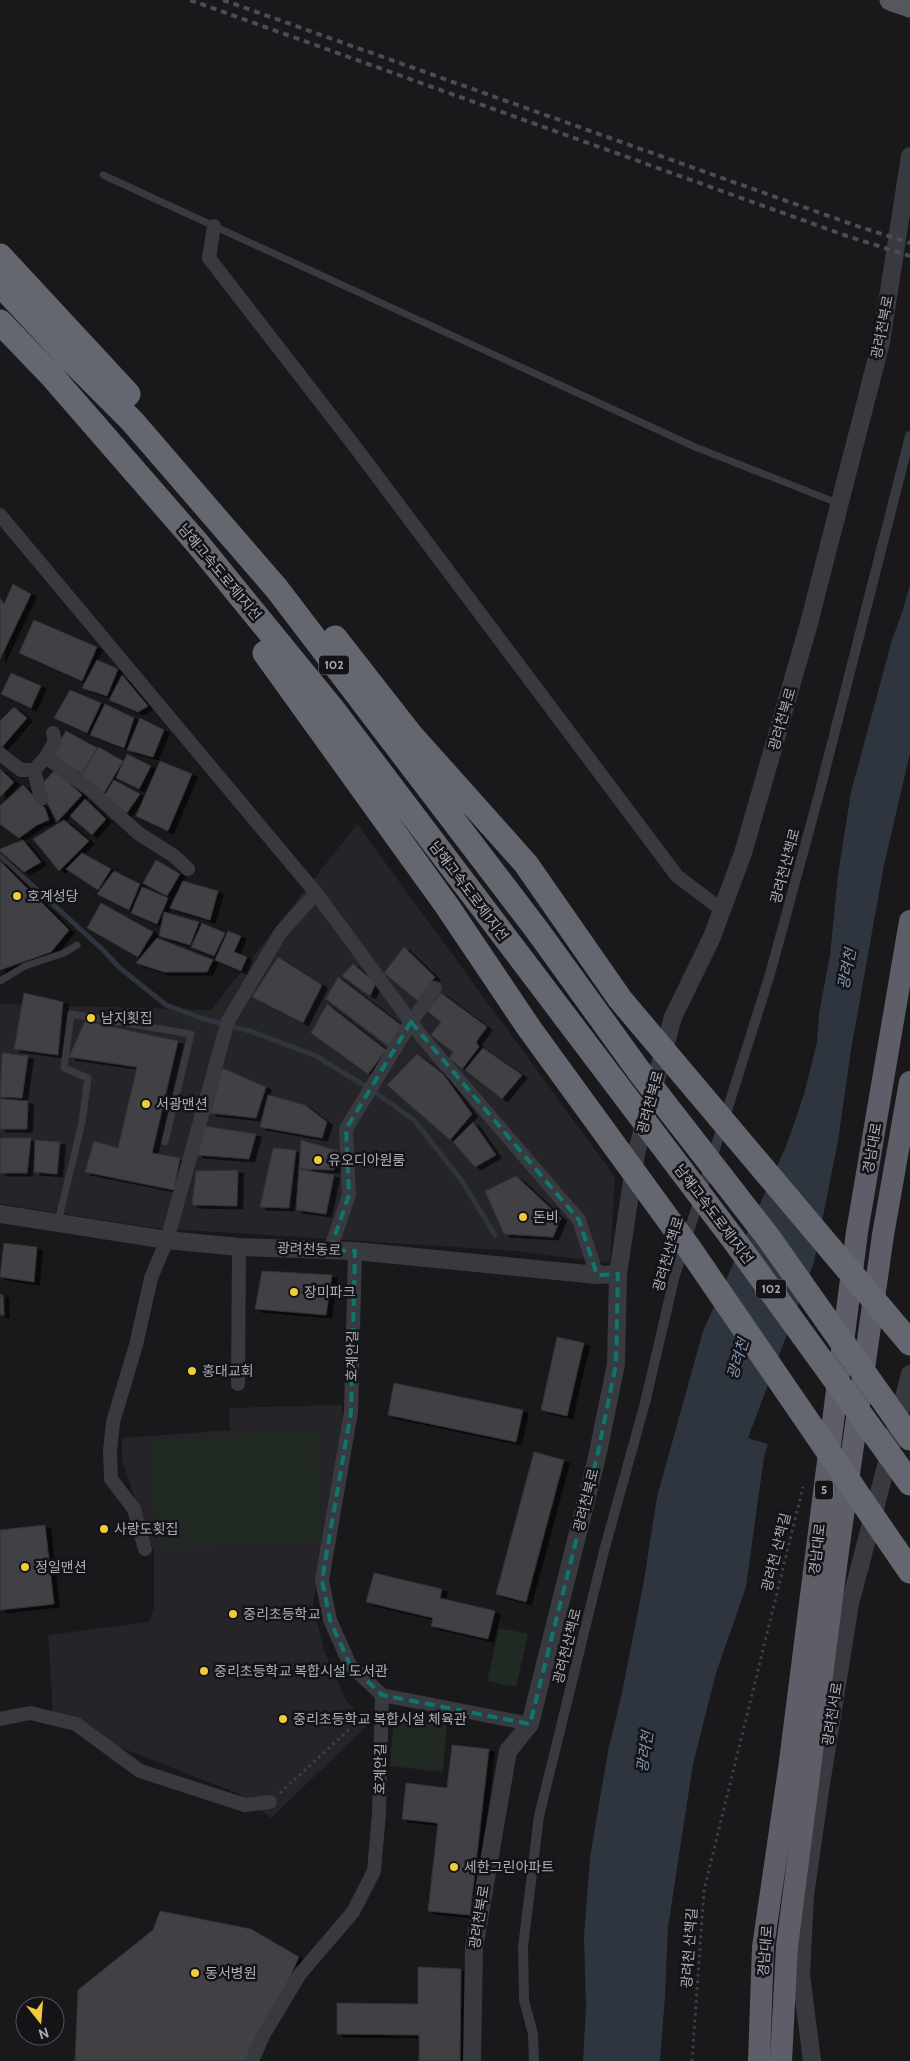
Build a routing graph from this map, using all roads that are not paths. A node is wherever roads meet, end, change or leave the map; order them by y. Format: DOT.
graph roads {
  1 [pos="890,0"];
  2 [pos="910,7"];
  3 [pos="910,156"];
  4 [pos="103,175"];
  5 [pos="214,226"];
  6 [pos="0,256"];
  7 [pos="0,284"];
  8 [pos="0,322"];
  9 [pos="51,375"];
  10 [pos="910,436"];
  11 [pos="840,504"];
  12 [pos="0,514"];
  13 [pos="53,733"];
  14 [pos="0,754"];
  15 [pos="46,757"];
  16 [pos="34,770"];
  17 [pos="41,799"];
  18 [pos="188,869"];
  19 [pos="316,893"];
  20 [pos="722,910"];
  21 [pos="910,921"];
  22 [pos="77,944"];
  23 [pos="0,981"];
  24 [pos="435,988"];
  25 [pos="411,1022"];
  26 [pos="910,1082"];
  27 [pos="165,1142"];
  28 [pos="0,1214"];
  29 [pos="58,1222"];
  30 [pos="168,1240"];
  31 [pos="239,1247"];
  32 [pos="330,1250"];
  33 [pos="355,1251"];
  34 [pos="618,1274"];
  35 [pos="597,1275"];
  36 [pos="910,1343"];
  37 [pos="910,1374"];
  38 [pos="238,1384"];
  39 [pos="910,1438"];
  40 [pos="910,1483"];
  41 [pos="145,1549"];
  42 [pos="910,1572"];
  43 [pos="381,1698"];
  44 [pos="0,1719"];
  45 [pos="530,1724"];
  46 [pos="270,1802"];
  47 [pos="252,2061"];
  48 [pos="472,2061"];
  49 [pos="534,2061"];
  50 [pos="759,2061"];
  51 [pos="781,2061"];
  52 [pos="812,2061"];
  1 -- 2 [label="main road"];
  3 -- 11 [label="street, 광려천북로"];
  4 -- 5 [label="lane"];
  5 -- 11 [label="lane"];
  5 -- 20 [label="street"];
  6 -- 36 [label="highway"];
  7 -- 39 [label="highway, 남해고속도로제1지선 / 102"];
  8 -- 9 [label="highway, 남해고속도로제1지선 / 102"];
  9 -- 40 [label="highway, 남해고속도로제1지선 / 102"];
  9 -- 42 [label="highway"];
  10 -- 49 [label="street, 광려천산책로"];
  11 -- 20 [label="street, 광려천북로"];
  12 -- 19 [label="street"];
  13 -- 15 [label="street"];
  14 -- 16 [label="street"];
  15 -- 16 [label="street"];
  15 -- 18 [label="street"];
  16 -- 17 [label="street"];
  19 -- 25 [label="street"];
  19 -- 30 [label="street"];
  20 -- 34 [label="street, 광려천북로"];
  21 -- 50 [label="highway, 경남대로 / 5"];
  22 -- 23 [label="lane"];
  24 -- 25 [label="street"];
  25 -- 32 [label="street"];
  25 -- 35 [label="street"];
  26 -- 51 [label="highway, 경남대로 / 5"];
  27 -- 29 [label="lane"];
  28 -- 29 [label="street, 광려천동로"];
  29 -- 30 [label="street, 광려천동로"];
  30 -- 31 [label="street, 광려천동로"];
  30 -- 41 [label="street"];
  31 -- 32 [label="street, 광려천동로"];
  31 -- 38 [label="street"];
  32 -- 33 [label="street, 광려천동로"];
  33 -- 35 [label="street, 광려천동로"];
  33 -- 43 [label="street, 호계안길"];
  34 -- 35 [label="street, 광려천동로"];
  34 -- 45 [label="street, 광려천북로"];
  37 -- 52 [label="street, 광려천서로"];
  43 -- 45 [label="street"];
  43 -- 47 [label="street, 호계안길"];
  44 -- 46 [label="street"];
  45 -- 48 [label="street, 광려천북로"];
}
